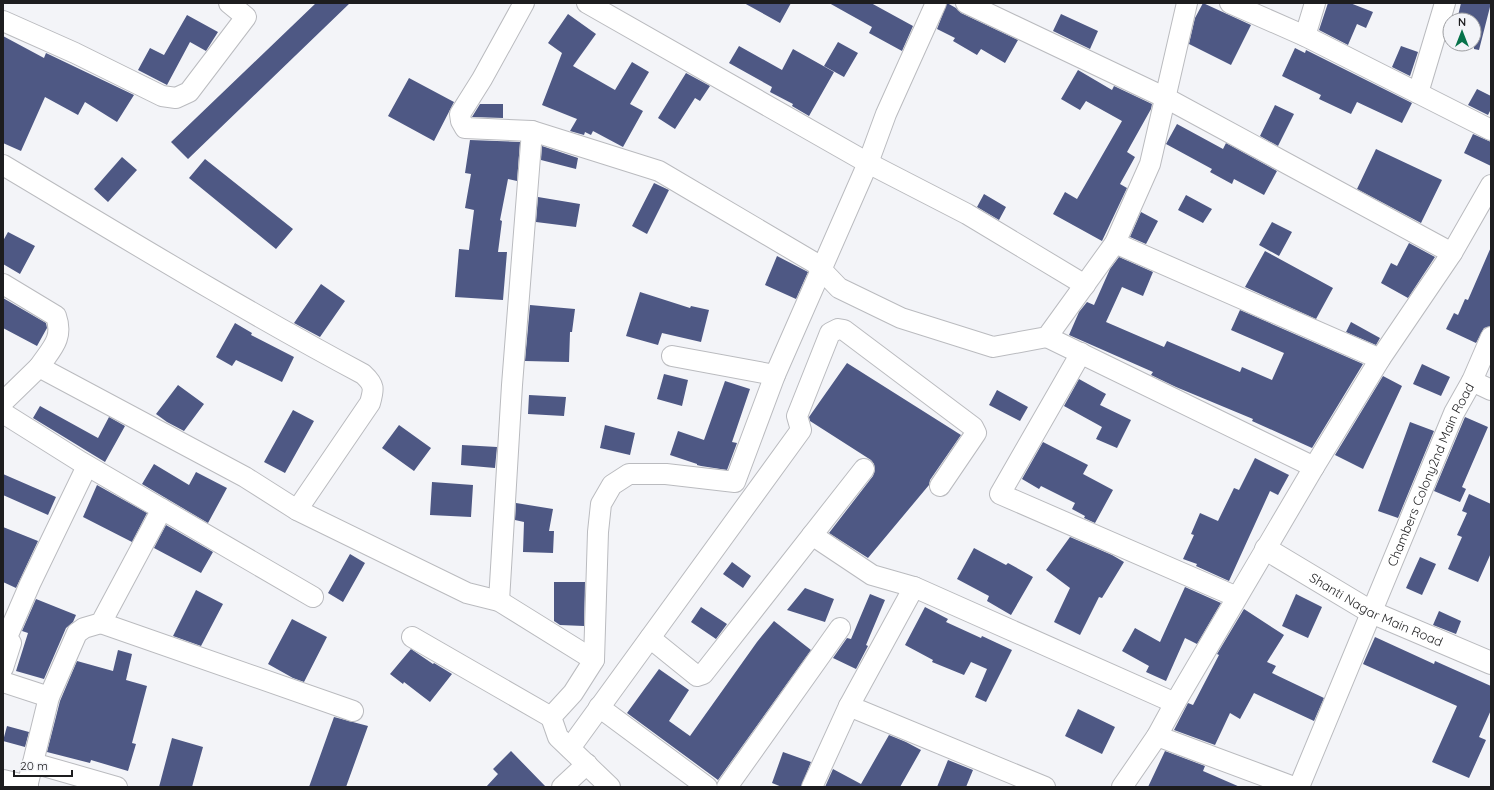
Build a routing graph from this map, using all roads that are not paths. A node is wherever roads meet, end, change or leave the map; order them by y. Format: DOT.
graph roads {
  1 [pos="229,3"];
  2 [pos="524,3"];
  3 [pos="587,3"];
  4 [pos="936,3"];
  5 [pos="966,3"];
  6 [pos="1187,3"];
  7 [pos="1230,3"];
  8 [pos="1315,3"];
  9 [pos="1446,3"];
  10 [pos="3,21"];
  11 [pos="1305,36"];
  12 [pos="1418,93"];
  13 [pos="1166,98"];
  14 [pos="1491,130"];
  15 [pos="532,131"];
  16 [pos="868,163"];
  17 [pos="3,164"];
  18 [pos="1491,185"];
  19 [pos="1115,243"];
  20 [pos="1452,254"];
  21 [pos="822,270"];
  22 [pos="3,284"];
  23 [pos="1085,285"];
  24 [pos="1047,337"];
  25 [pos="1491,337"];
  26 [pos="1081,353"];
  27 [pos="672,356"];
  28 [pos="1380,359"];
  29 [pos="39,367"];
  30 [pos="775,375"];
  31 [pos="1472,381"];
  32 [pos="1491,390"];
  33 [pos="3,402"];
  34 [pos="3,413"];
  35 [pos="87,466"];
  36 [pos="1314,467"];
  37 [pos="864,469"];
  38 [pos="940,486"];
  39 [pos="162,509"];
  40 [pos="297,510"];
  41 [pos="812,535"];
  42 [pos="1266,549"];
  43 [pos="914,588"];
  44 [pos="313,597"];
  45 [pos="1237,597"];
  46 [pos="499,602"];
  47 [pos="1371,612"];
  48 [pos="101,623"];
  49 [pos="840,628"];
  50 [pos="5,636"];
  51 [pos="412,637"];
  52 [pos="650,638"];
  53 [pos="1489,657"];
  54 [pos="594,660"];
  55 [pos="3,668"];
  56 [pos="3,682"];
  57 [pos="50,697"];
  58 [pos="1175,703"];
  59 [pos="849,706"];
  60 [pos="599,707"];
  61 [pos="353,711"];
  62 [pos="551,717"];
  63 [pos="1157,736"];
  64 [pos="570,748"];
  65 [pos="33,763"];
  66 [pos="587,764"];
  67 [pos="3,780"];
  68 [pos="27,786"];
  69 [pos="118,787"];
  70 [pos="562,787"];
  71 [pos="610,787"];
  72 [pos="707,787"];
  73 [pos="727,787"];
  74 [pos="812,787"];
  75 [pos="1045,787"];
  76 [pos="1122,787"];
  77 [pos="1294,787"];
  78 [pos="1299,787"];
  1 -- 10 [label="street"];
  2 -- 15 [label="street"];
  3 -- 16 [label="street"];
  4 -- 16 [label="street"];
  5 -- 13 [label="street"];
  6 -- 13 [label="street"];
  7 -- 11 [label="street"];
  8 -- 11 [label="street"];
  9 -- 12 [label="street"];
  11 -- 12 [label="street"];
  12 -- 14 [label="street"];
  13 -- 19 [label="street"];
  13 -- 20 [label="street"];
  15 -- 21 [label="street"];
  15 -- 46 [label="street"];
  16 -- 21 [label="street"];
  16 -- 23 [label="street"];
  17 -- 40 [label="street"];
  18 -- 20 [label="street"];
  19 -- 23 [label="street"];
  19 -- 28 [label="street"];
  20 -- 28 [label="street"];
  21 -- 24 [label="street"];
  21 -- 30 [label="street"];
  22 -- 29 [label="street"];
  23 -- 24 [label="street"];
  24 -- 26 [label="street"];
  25 -- 31 [label="street, Chambers Colony2nd Main Road"];
  26 -- 36 [label="street"];
  26 -- 45 [label="street"];
  27 -- 30 [label="street"];
  28 -- 36 [label="street"];
  29 -- 33 [label="street"];
  29 -- 40 [label="street"];
  30 -- 54 [label="street"];
  31 -- 32 [label="street"];
  31 -- 47 [label="street, Chambers Colony2nd Main Road"];
  34 -- 35 [label="street"];
  35 -- 39 [label="street"];
  35 -- 50 [label="street"];
  36 -- 42 [label="street"];
  37 -- 41 [label="street"];
  38 -- 52 [label="street"];
  39 -- 44 [label="street"];
  39 -- 48 [label="street"];
  40 -- 46 [label="street"];
  41 -- 43 [label="street"];
  41 -- 52 [label="street"];
  42 -- 45 [label="street"];
  42 -- 47 [label="street, Shanti Nagar Main Road"];
  43 -- 58 [label="street"];
  43 -- 59 [label="street"];
  45 -- 58 [label="street"];
  46 -- 54 [label="street"];
  47 -- 53 [label="street, Shanti Nagar Main Road"];
  47 -- 78 [label="street, Chambers Colony2nd Main Road"];
  48 -- 57 [label="street"];
  48 -- 61 [label="street"];
  49 -- 73 [label="street"];
  50 -- 55 [label="street"];
  51 -- 62 [label="street"];
  52 -- 60 [label="street"];
  54 -- 62 [label="street"];
  56 -- 57 [label="street"];
  57 -- 65 [label="street"];
  58 -- 63 [label="street"];
  59 -- 74 [label="street"];
  59 -- 75 [label="street"];
  60 -- 64 [label="street"];
  60 -- 72 [label="street"];
  62 -- 64 [label="street"];
  63 -- 76 [label="street"];
  63 -- 77 [label="street"];
  64 -- 66 [label="street"];
  65 -- 68 [label="street"];
  65 -- 69 [label="street"];
  66 -- 70 [label="street"];
  66 -- 71 [label="street"];
  67 -- 68 [label="street"];
}
